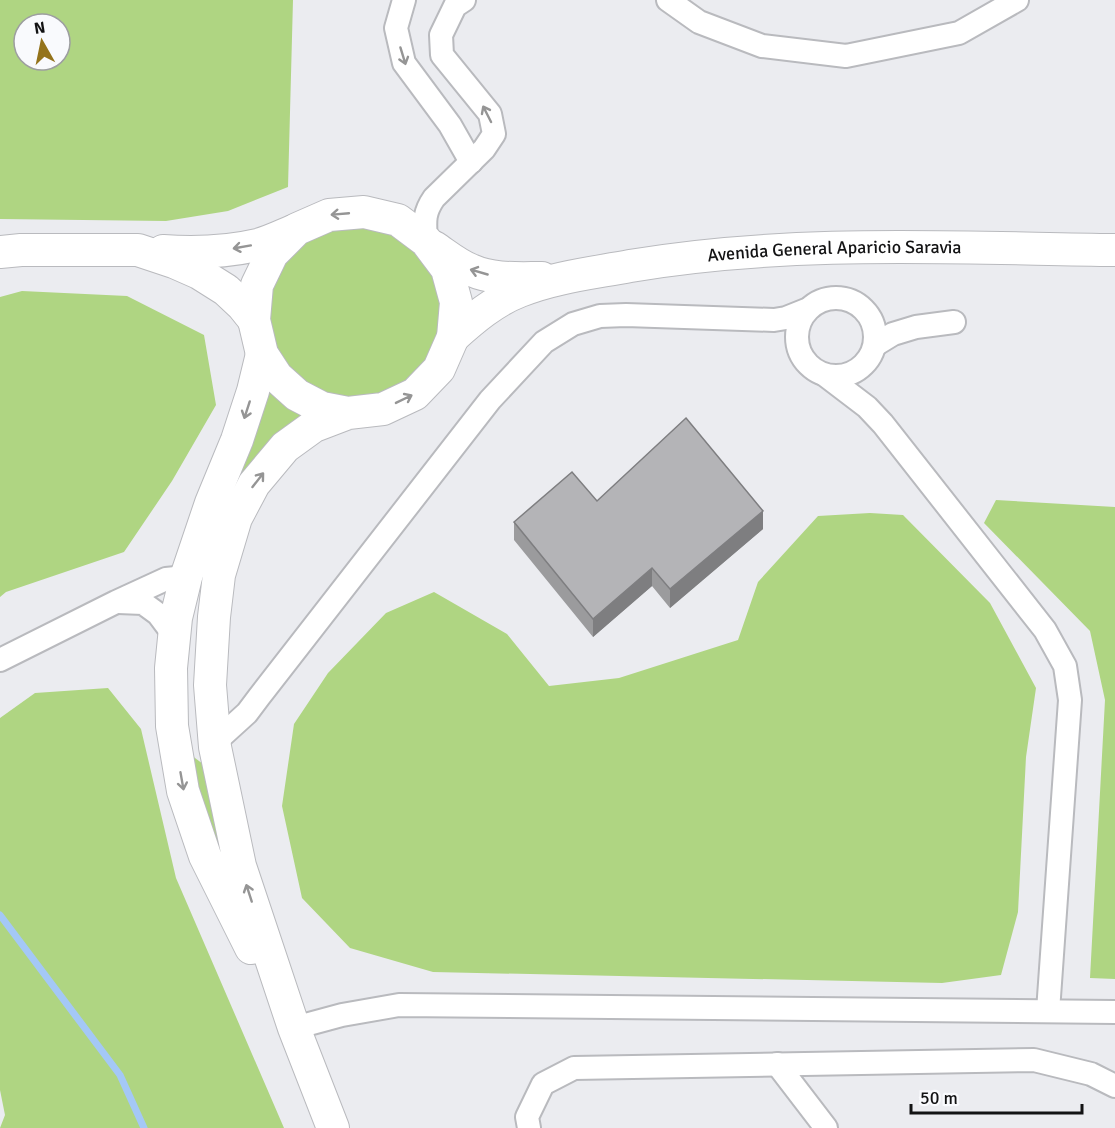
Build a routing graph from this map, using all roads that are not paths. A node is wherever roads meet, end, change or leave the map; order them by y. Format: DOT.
graph roads {
  1 [pos="404,0"];
  2 [pos="464,0"];
  3 [pos="668,0"];
  4 [pos="1017,0"];
  5 [pos="471,162"];
  6 [pos="434,198"];
  7 [pos="380,216"];
  8 [pos="297,229"];
  9 [pos="426,241"];
  10 [pos="138,250"];
  11 [pos="1115,250"];
  12 [pos="0,252"];
  13 [pos="558,279"];
  14 [pos="806,310"];
  15 [pos="865,310"];
  16 [pos="752,319"];
  17 [pos="254,320"];
  18 [pos="954,322"];
  19 [pos="916,327"];
  20 [pos="453,337"];
  21 [pos="798,348"];
  22 [pos="872,351"];
  23 [pos="262,354"];
  24 [pos="825,375"];
  25 [pos="867,407"];
  26 [pos="348,413"];
  27 [pos="236,518"];
  28 [pos="188,587"];
  29 [pos="116,602"];
  30 [pos="144,603"];
  31 [pos="173,634"];
  32 [pos="0,660"];
  33 [pos="211,696"];
  34 [pos="259,697"];
  35 [pos="214,743"];
  36 [pos="1048,1011"];
  37 [pos="1115,1012"];
  38 [pos="294,1028"];
  39 [pos="777,1064"];
  40 [pos="1115,1086"];
  41 [pos="333,1128"];
  42 [pos="529,1128"];
  43 [pos="826,1128"];
  1 -- 5 [label="street, one-way"];
  5 -- 2 [label="street, one-way"];
  3 -- 4 [label="street"];
  5 -- 6 [label="street"];
  6 -- 7 [label="street"];
  6 -- 9 [label="street"];
  7 -- 8 [label="street, one-way"];
  7 -- 9 [label="street"];
  8 -- 10 [label="street, one-way"];
  8 -- 17 [label="street"];
  13 -- 9 [label="street, one-way"];
  9 -- 20 [label="street"];
  10 -- 12 [label="street"];
  10 -- 17 [label="street"];
  11 -- 13 [label="street, Avenida General Aparicio Saravia"];
  13 -- 20 [label="street"];
  14 -- 15 [label="street"];
  14 -- 16 [label="street"];
  14 -- 21 [label="street"];
  15 -- 19 [label="street"];
  15 -- 22 [label="street"];
  16 -- 21 [label="street"];
  16 -- 34 [label="street"];
  17 -- 23 [label="street"];
  18 -- 19 [label="street"];
  19 -- 22 [label="street"];
  26 -- 20 [label="street, one-way"];
  21 -- 24 [label="street"];
  22 -- 24 [label="street"];
  22 -- 25 [label="street"];
  23 -- 26 [label="street"];
  23 -- 28 [label="street, one-way"];
  24 -- 25 [label="street"];
  25 -- 36 [label="street"];
  27 -- 26 [label="street, one-way"];
  27 -- 28 [label="street"];
  27 -- 33 [label="street"];
  28 -- 29 [label="street"];
  28 -- 30 [label="street"];
  28 -- 31 [label="street"];
  28 -- 33 [label="street"];
  29 -- 30 [label="street"];
  29 -- 32 [label="street"];
  30 -- 31 [label="street"];
  31 -- 35 [label="street"];
  31 -- 38 [label="street, one-way"];
  33 -- 34 [label="street"];
  33 -- 35 [label="street"];
  34 -- 35 [label="street"];
  38 -- 35 [label="street, one-way"];
  36 -- 37 [label="street"];
  36 -- 38 [label="street"];
  38 -- 41 [label="street"];
  39 -- 40 [label="street"];
  39 -- 42 [label="street"];
  39 -- 43 [label="street"];
}
